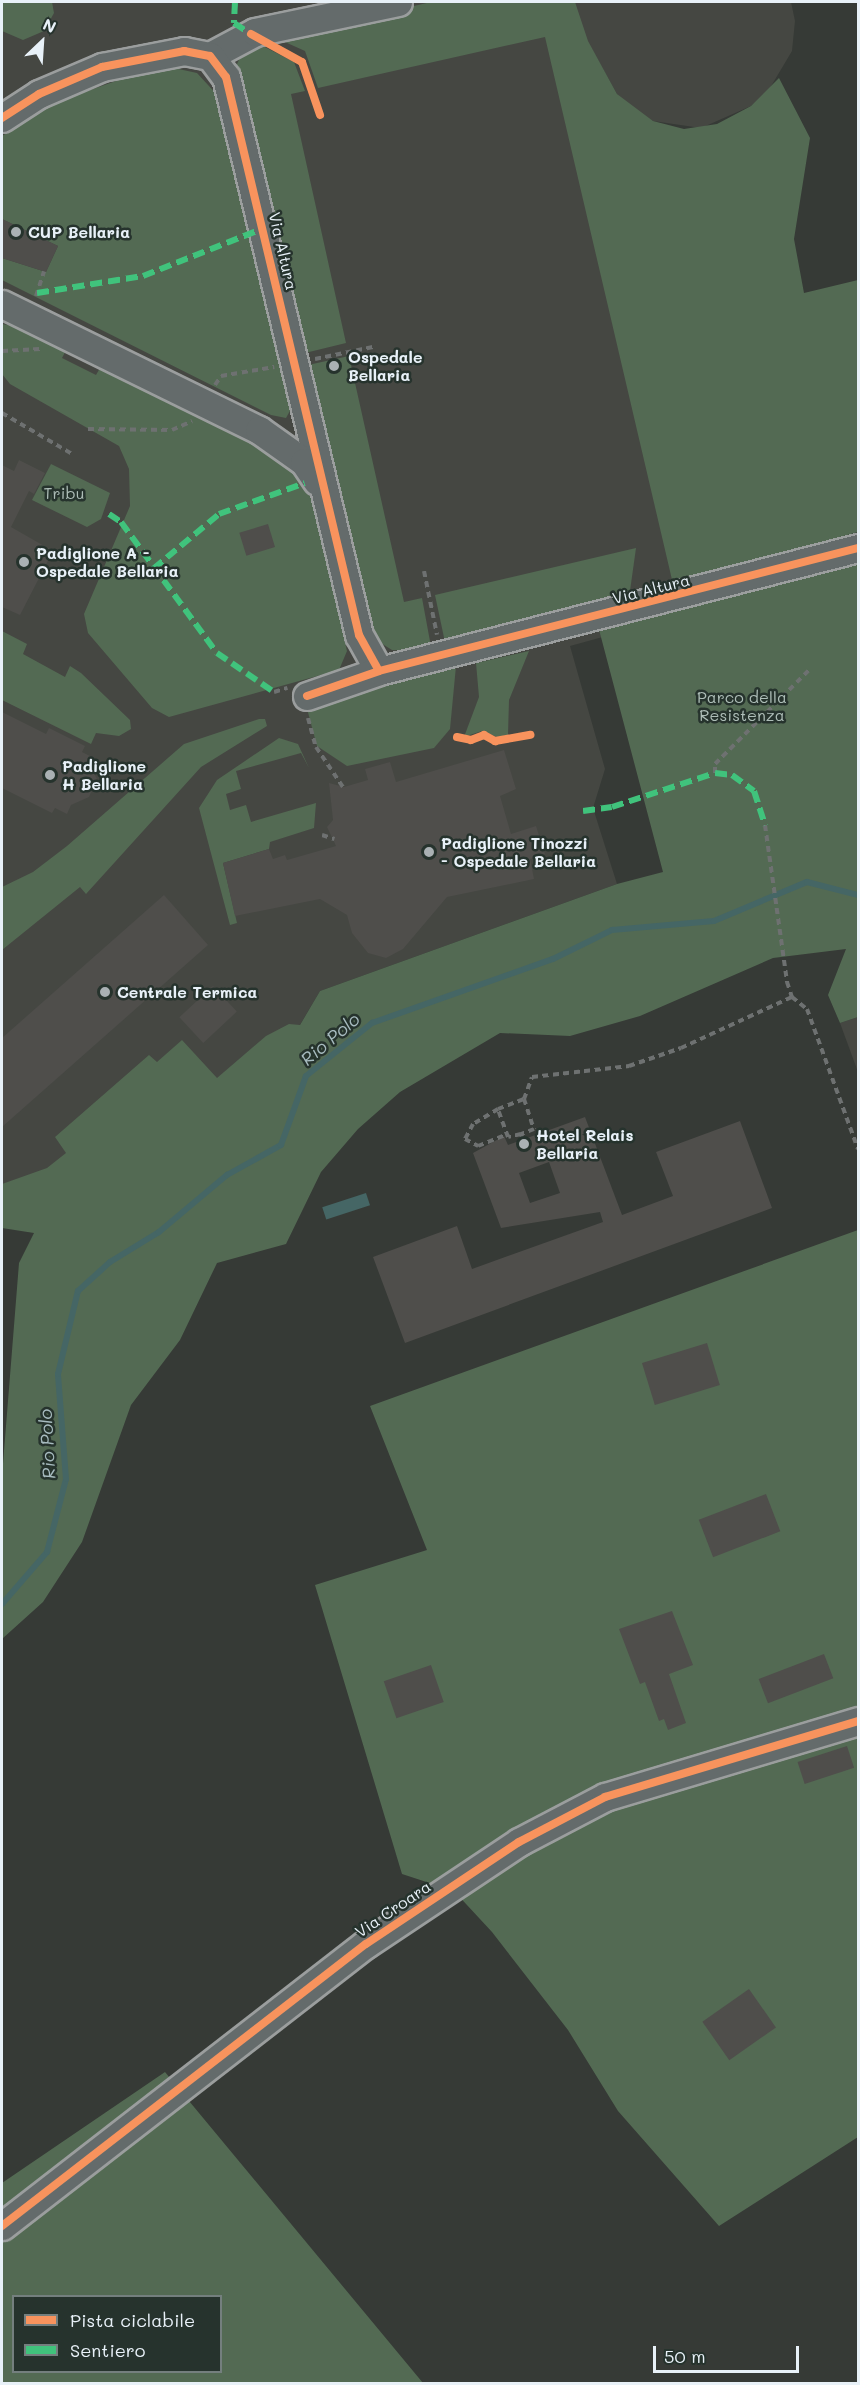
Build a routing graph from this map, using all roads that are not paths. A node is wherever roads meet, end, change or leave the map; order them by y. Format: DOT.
graph roads {
  1 [pos="398,2"];
  2 [pos="210,56"];
  3 [pos="2,118"];
  4 [pos="2,304"];
  5 [pos="305,415"];
  6 [pos="260,430"];
  7 [pos="321,487"];
  8 [pos="858,548"];
  9 [pos="379,671"];
  10 [pos="307,705"];
  11 [pos="858,1721"];
  12 [pos="2,2226"];
  1 -- 2 [label="street"];
  2 -- 3 [label="street"];
  2 -- 5 [label="street, Via Altura"];
  4 -- 6 [label="street, Via Altura"];
  5 -- 6 [label="street, Via Altura"];
  5 -- 7 [label="street, Via Altura"];
  6 -- 7 [label="street, Via Altura"];
  7 -- 9 [label="street, Via Altura"];
  8 -- 9 [label="street, Via Altura"];
  9 -- 10 [label="street, Via Altura"];
  11 -- 12 [label="street, Via Croara"];
}
